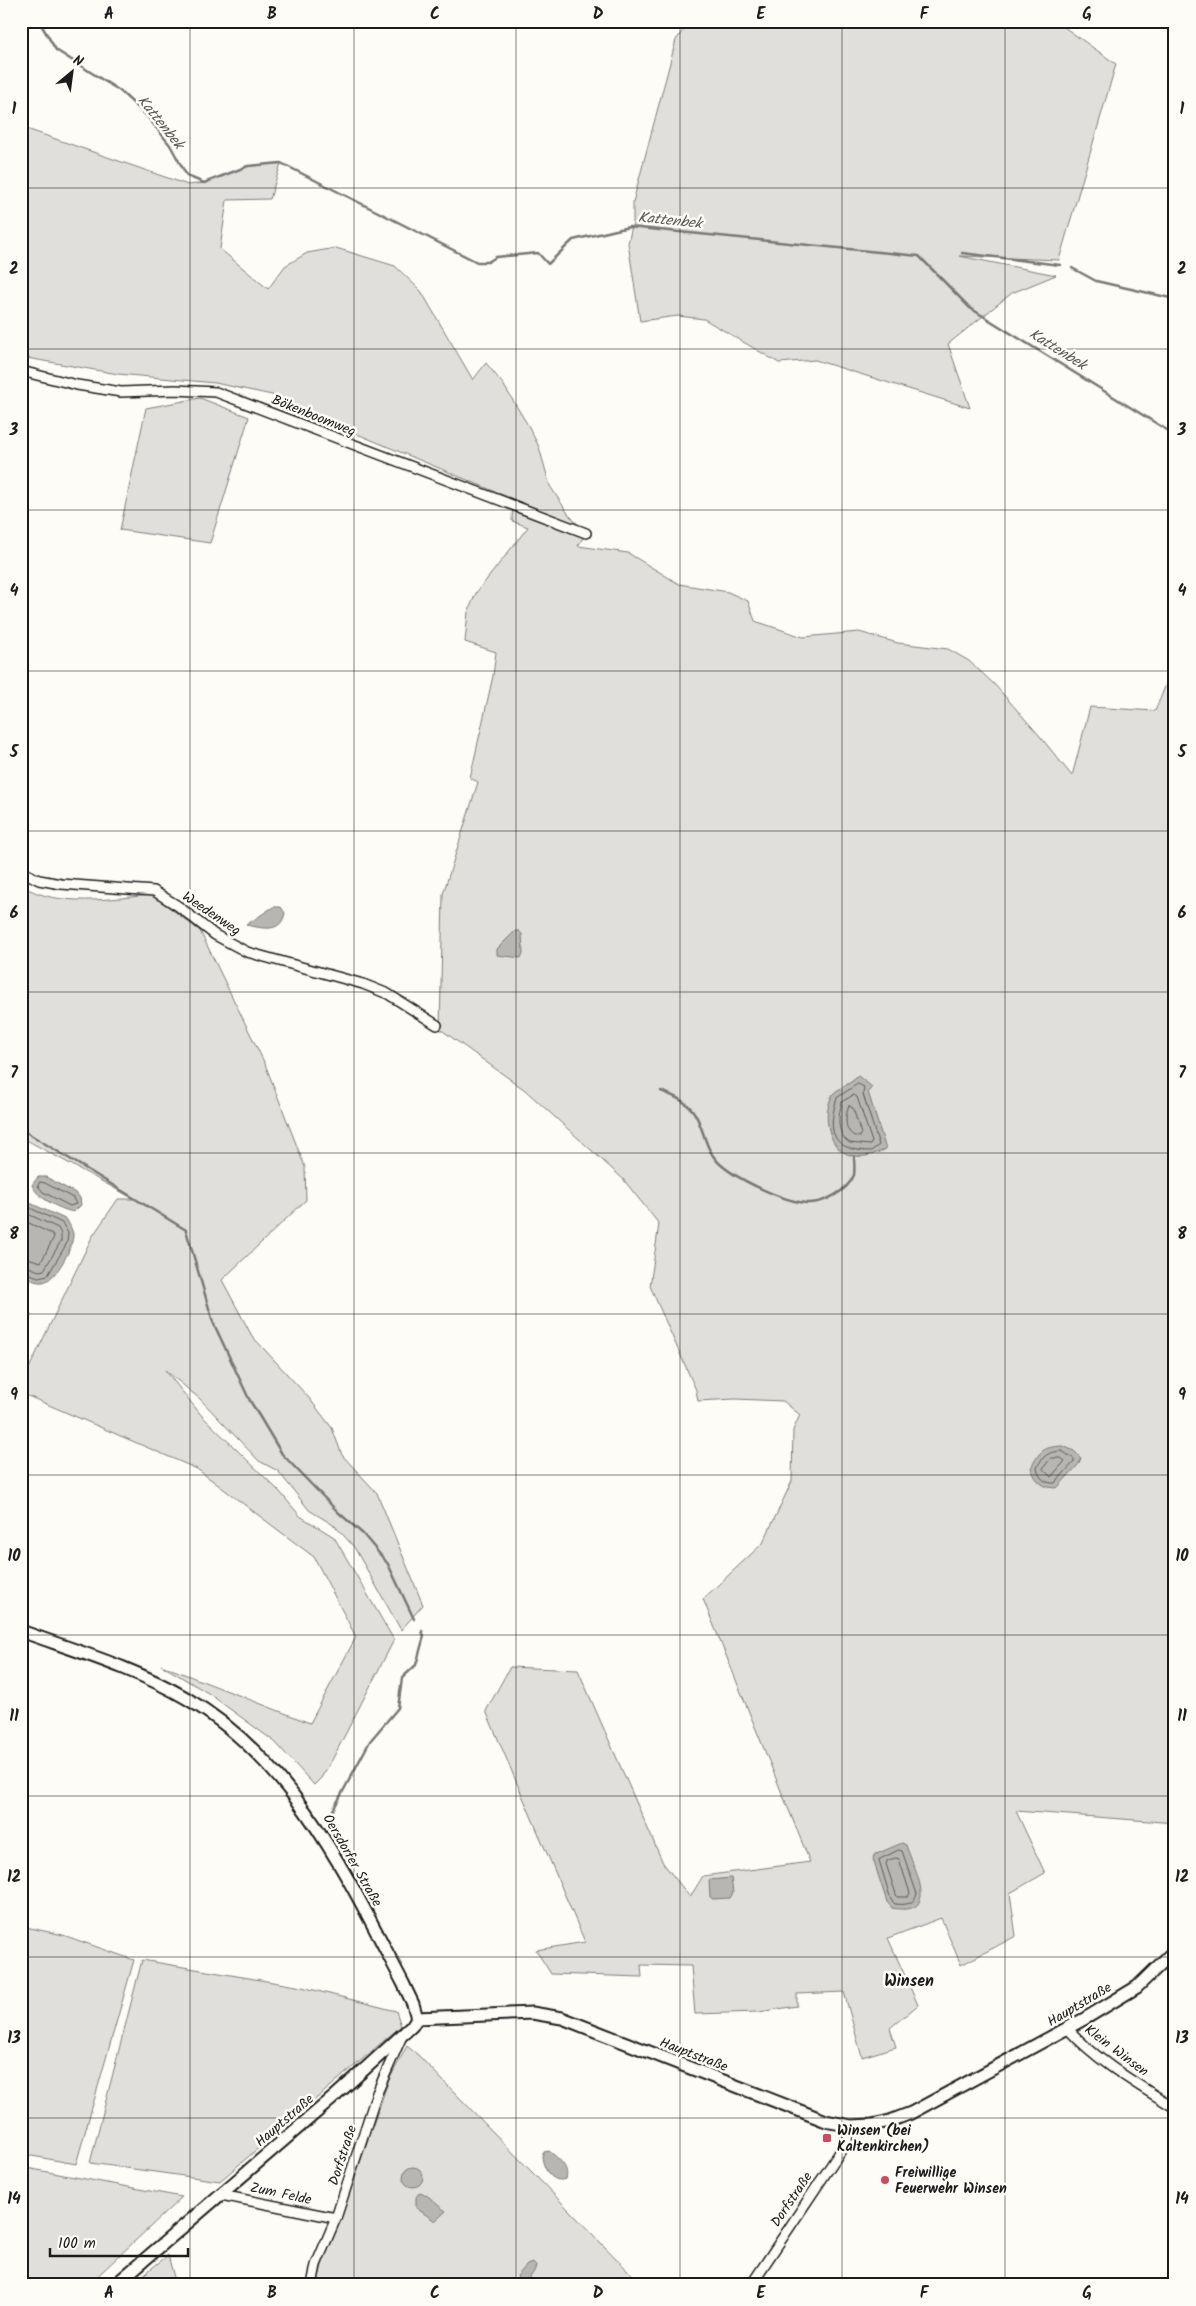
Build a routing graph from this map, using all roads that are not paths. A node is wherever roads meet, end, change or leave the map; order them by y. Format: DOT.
graph roads {
  1 [pos="21,371"];
  2 [pos="586,533"];
  3 [pos="21,871"];
  4 [pos="437,1025"];
  5 [pos="21,1631"];
  6 [pos="1175,1950"];
  7 [pos="417,2018"];
  8 [pos="1068,2029"];
  9 [pos="402,2035"];
  10 [pos="1175,2108"];
  11 [pos="851,2126"];
  12 [pos="220,2194"];
  13 [pos="336,2218"];
  14 [pos="115,2285"];
  15 [pos="315,2285"];
  16 [pos="751,2285"];
  1 -- 2 [label="street, Bökenboomweg"];
  3 -- 4 [label="street, Weedenweg"];
  5 -- 7 [label="street, Oersdorfer Straße"];
  6 -- 8 [label="street, Hauptstraße"];
  7 -- 9 [label="street, Hauptstraße"];
  7 -- 11 [label="street, Hauptstraße"];
  8 -- 10 [label="street, Klein Winsen"];
  8 -- 11 [label="street, Hauptstraße"];
  9 -- 12 [label="street, Hauptstraße"];
  9 -- 13 [label="street, Dorfstraße"];
  11 -- 16 [label="street, Dorfstraße"];
  12 -- 13 [label="street, Zum Felde"];
  12 -- 14 [label="street, Hauptstraße"];
  13 -- 15 [label="street, Dorfstraße"];
}
